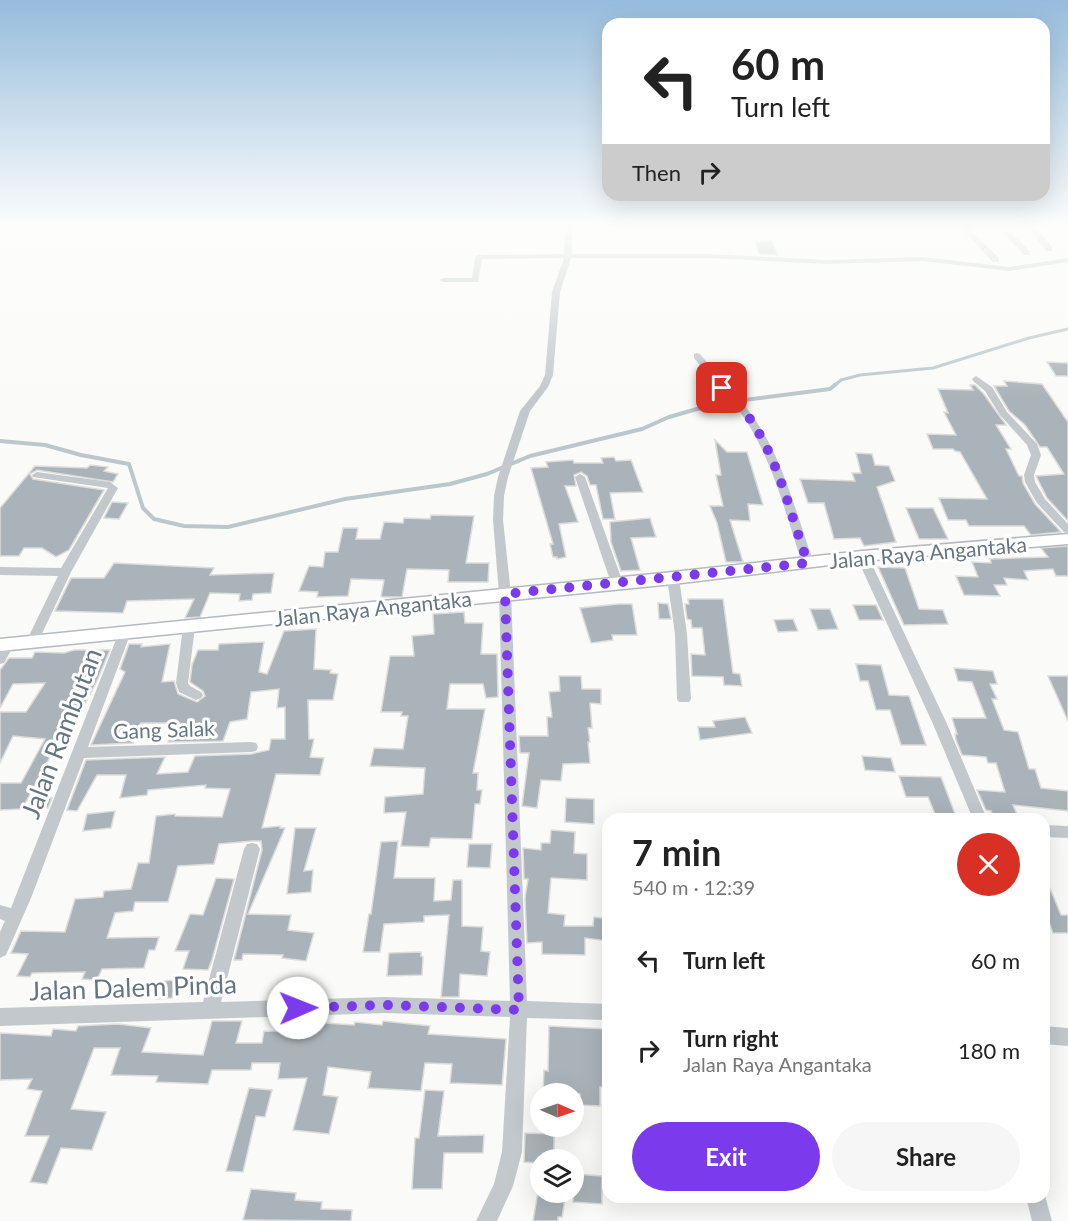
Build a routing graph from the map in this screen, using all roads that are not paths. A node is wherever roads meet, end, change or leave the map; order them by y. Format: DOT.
graph roads {
  1 [pos="559,284"];
  2 [pos="697,356"];
  3 [pos="976,379"];
  4 [pos="37,475"];
  5 [pos="580,477"];
  6 [pos="1068,531"];
  7 [pos="1068,538"];
  8 [pos="862,556"];
  9 [pos="808,563"];
  10 [pos="0,572"];
  11 [pos="65,572"];
  12 [pos="673,578"];
  13 [pos="617,583"];
  14 [pos="505,594"];
  15 [pos="189,627"];
  16 [pos="125,632"];
  17 [pos="33,640"];
  18 [pos="5,644"];
  19 [pos="0,660"];
  20 [pos="196,695"];
  21 [pos="684,699"];
  22 [pos="251,747"];
  23 [pos="78,753"];
  24 [pos="977,813"];
  25 [pos="1050,831"];
  26 [pos="1068,832"];
  27 [pos="252,849"];
  28 [pos="8,914"];
  29 [pos="0,950"];
  30 [pos="210,1010"];
  31 [pos="519,1010"];
  32 [pos="602,1012"];
  33 [pos="0,1017"];
  34 [pos="1050,1035"];
  35 [pos="1068,1037"];
  36 [pos="1038,1203"];
  37 [pos="486,1221"];
  38 [pos="1042,1221"];
  1 -- 14 [label="street"];
  2 -- 9 [label="street"];
  3 -- 6 [label="street"];
  4 -- 11 [label="street"];
  5 -- 13 [label="street"];
  7 -- 8 [label="main road, Jalan Raya Angantaka"];
  8 -- 9 [label="main road, Jalan Raya Angantaka"];
  8 -- 24 [label="street"];
  9 -- 12 [label="main road, Jalan Raya Angantaka"];
  10 -- 11 [label="street"];
  11 -- 17 [label="street"];
  12 -- 13 [label="main road, Jalan Raya Angantaka"];
  12 -- 21 [label="street"];
  13 -- 14 [label="main road, Jalan Raya Angantaka"];
  14 -- 15 [label="main road, Jalan Raya Angantaka"];
  14 -- 31 [label="street"];
  15 -- 16 [label="main road, Jalan Raya Angantaka"];
  15 -- 20 [label="street"];
  16 -- 17 [label="main road, Jalan Raya Angantaka"];
  16 -- 23 [label="street, Jalan Rambutan"];
  17 -- 18 [label="main road, Jalan Raya Angantaka"];
  18 -- 19 [label="street"];
  22 -- 23 [label="street, Gang Salak"];
  23 -- 28 [label="street, Jalan Rambutan"];
  25 -- 26 [label="street"];
  27 -- 30 [label="street"];
  28 -- 29 [label="street, Jalan Rambutan"];
  30 -- 31 [label="street, Jalan Dalem Pinda"];
  30 -- 33 [label="street, Jalan Dalem Pinda"];
  31 -- 32 [label="street, Jalan Dalem Pinda"];
  31 -- 37 [label="street"];
  34 -- 35 [label="street"];
  36 -- 38 [label="street"];
}
